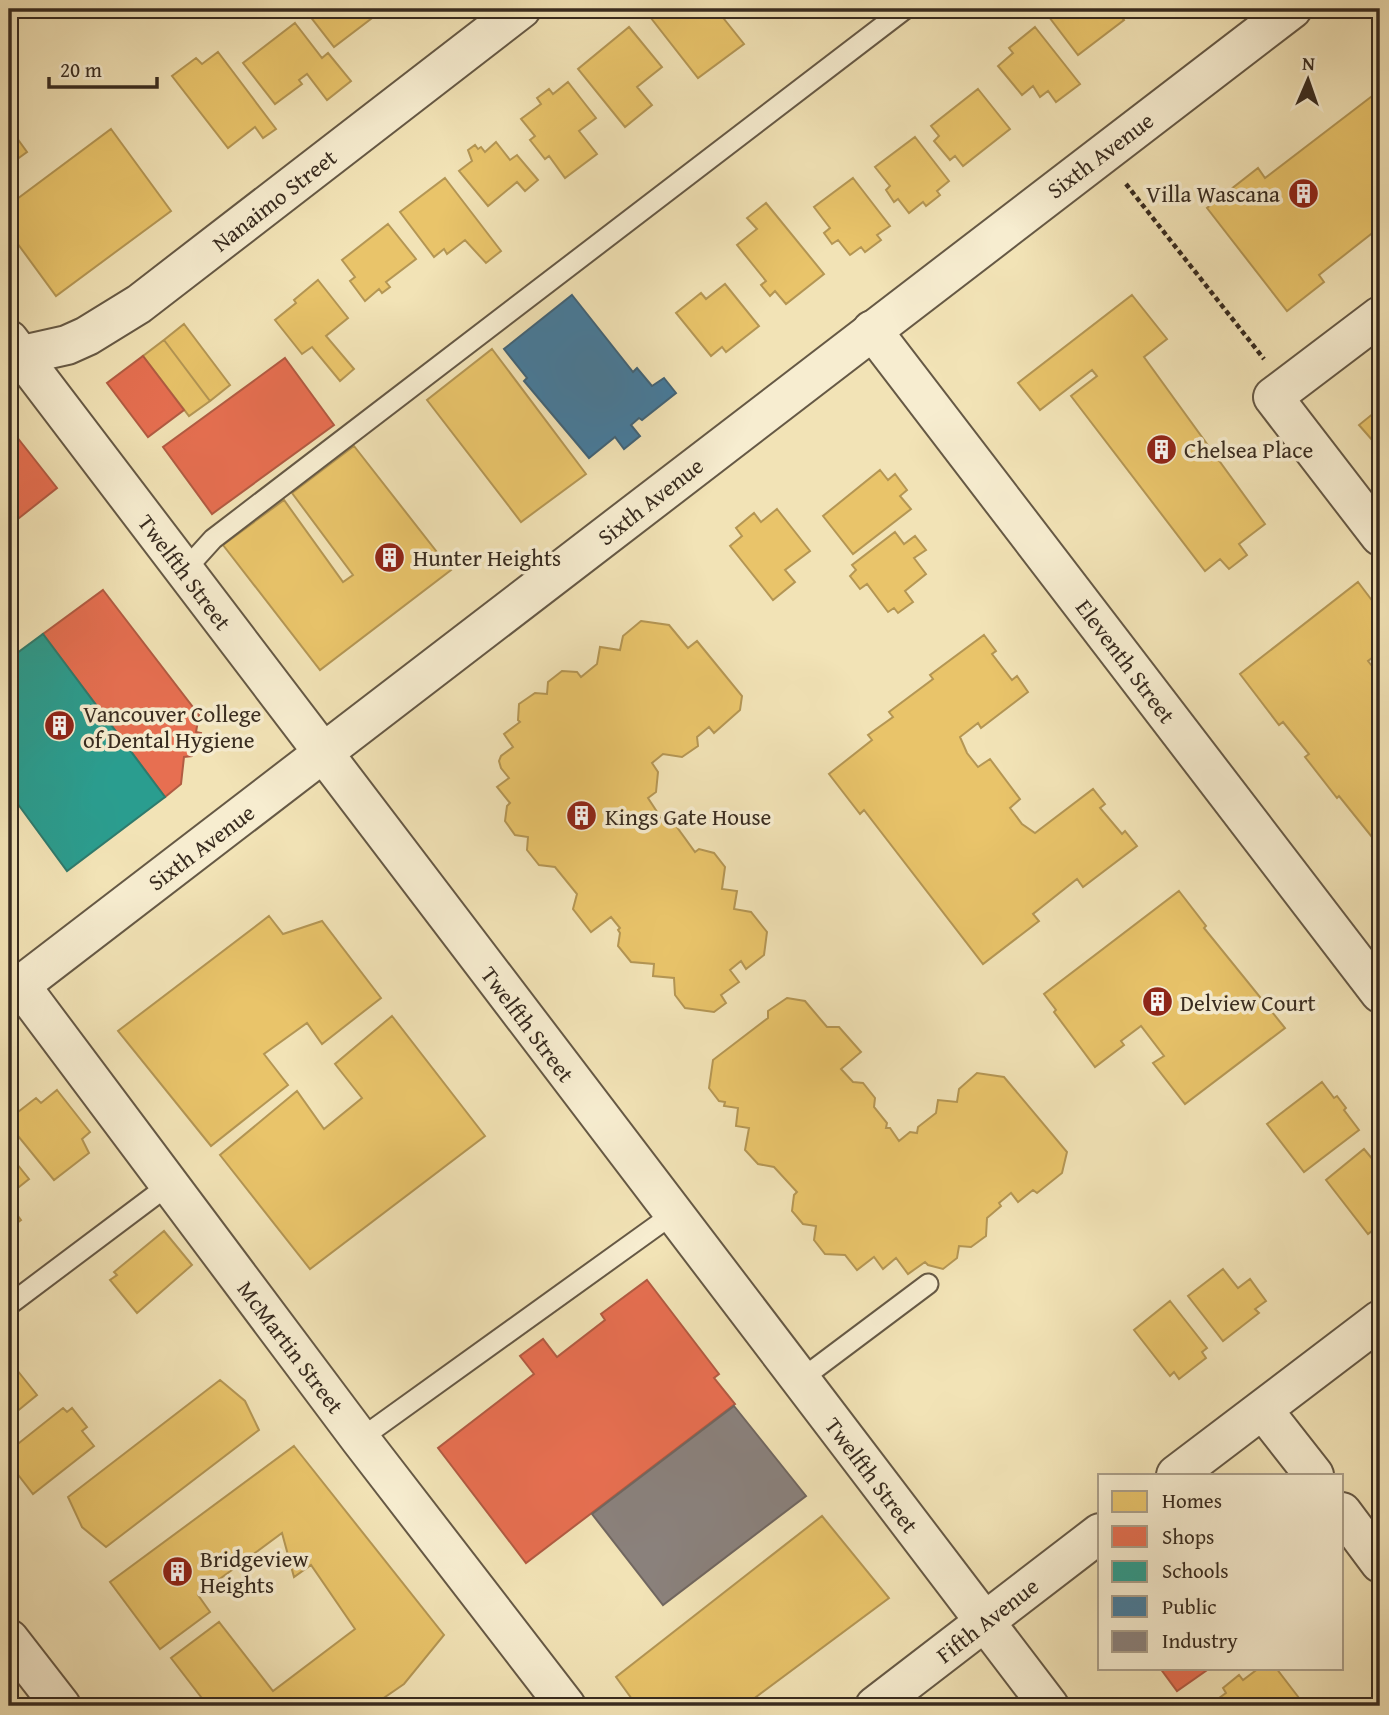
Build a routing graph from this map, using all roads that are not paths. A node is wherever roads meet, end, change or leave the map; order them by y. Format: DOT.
graph roads {
  1 [pos="521,9"];
  2 [pos="905,9"];
  3 [pos="1292,9"];
  4 [pos="1380,316"];
  5 [pos="872,330"];
  6 [pos="13,351"];
  7 [pos="1380,536"];
  8 [pos="184,571"];
  9 [pos="323,753"];
  10 [pos="14,989"];
  11 [pos="1380,993"];
  12 [pos="170,1184"];
  13 [pos="673,1214"];
  14 [pos="928,1284"];
  15 [pos="9,1305"];
  16 [pos="1380,1320"];
  17 [pos="800,1380"];
  18 [pos="1263,1410"];
  19 [pos="360,1439"];
  20 [pos="1177,1474"];
  21 [pos="1313,1474"];
  22 [pos="1344,1515"];
  23 [pos="1098,1535"];
  24 [pos="1380,1563"];
  25 [pos="984,1622"];
  26 [pos="9,1639"];
  27 [pos="61,1706"];
  28 [pos="566,1706"];
  29 [pos="874,1706"];
  30 [pos="1049,1706"];
  1 -- 6 [label="street, Nanaimo Street"];
  2 -- 8 [label="lane"];
  3 -- 5 [label="street, Sixth Avenue"];
  4 -- 7 [label="street"];
  5 -- 9 [label="street, Sixth Avenue"];
  5 -- 11 [label="street, Eleventh Street"];
  6 -- 8 [label="street, Twelfth Street"];
  8 -- 9 [label="street, Twelfth Street"];
  9 -- 10 [label="street, Sixth Avenue"];
  9 -- 13 [label="street, Twelfth Street"];
  10 -- 12 [label="street, McMartin Street"];
  12 -- 15 [label="lane"];
  12 -- 19 [label="street, McMartin Street"];
  13 -- 17 [label="street, Twelfth Street"];
  13 -- 19 [label="lane"];
  14 -- 17 [label="lane"];
  16 -- 18 [label="street"];
  17 -- 25 [label="street, Twelfth Street"];
  18 -- 20 [label="street"];
  18 -- 21 [label="street"];
  19 -- 28 [label="street, McMartin Street"];
  22 -- 24 [label="street"];
  23 -- 25 [label="street, Fifth Avenue"];
  25 -- 29 [label="street, Fifth Avenue"];
  25 -- 30 [label="street, Twelfth Street"];
  26 -- 27 [label="street"];
}
